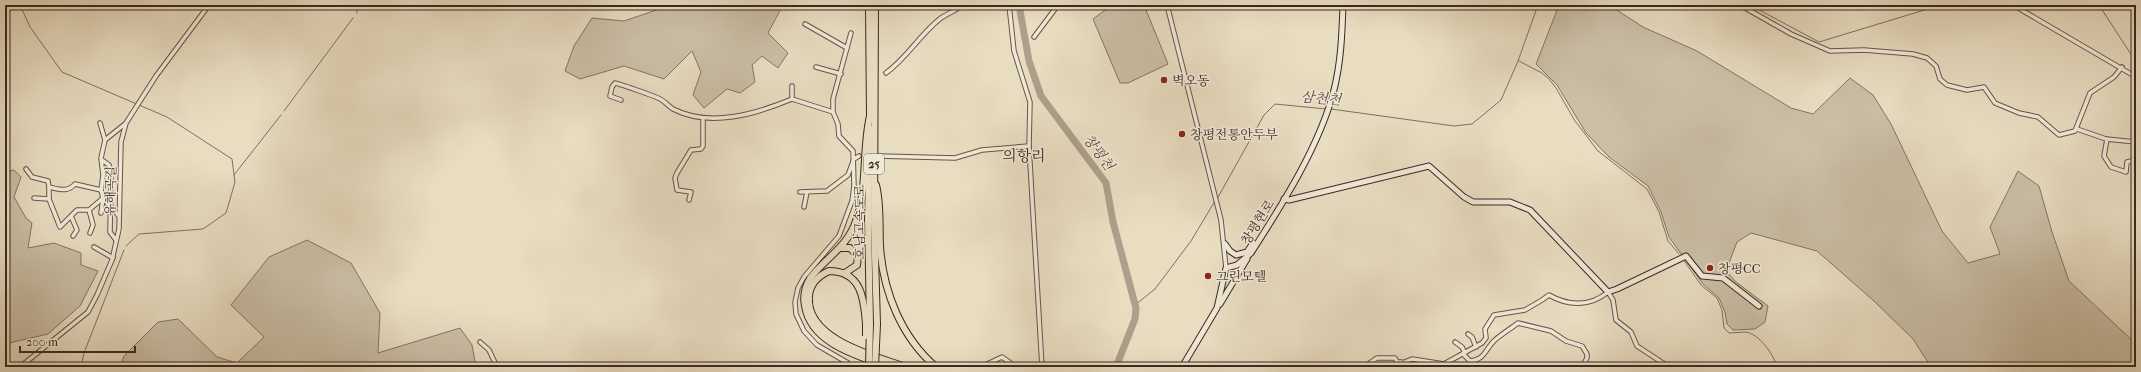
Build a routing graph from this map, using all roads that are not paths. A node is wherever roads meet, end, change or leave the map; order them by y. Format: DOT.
graph roads {
  1 [pos="209,5"];
  2 [pos="869,5"];
  3 [pos="875,5"];
  4 [pos="962,5"];
  5 [pos="1009,5"];
  6 [pos="1058,5"];
  7 [pos="1167,5"];
  8 [pos="1343,5"];
  9 [pos="1740,5"];
  10 [pos="2013,5"];
  11 [pos="806,24"];
  12 [pos="851,33"];
  13 [pos="1034,37"];
  14 [pos="847,48"];
  15 [pos="816,67"];
  16 [pos="2122,67"];
  17 [pos="886,73"];
  18 [pos="841,74"];
  19 [pos="2136,77"];
  20 [pos="792,86"];
  21 [pos="792,99"];
  22 [pos="621,100"];
  23 [pos="833,112"];
  24 [pos="870,116"];
  25 [pos="703,118"];
  26 [pos="100,123"];
  27 [pos="126,123"];
  28 [pos="2077,130"];
  29 [pos="2107,139"];
  30 [pos="105,140"];
  31 [pos="2136,142"];
  32 [pos="1028,146"];
  33 [pos="859,156"];
  34 [pos="878,156"];
  35 [pos="854,159"];
  36 [pos="102,160"];
  37 [pos="2136,160"];
  38 [pos="26,169"];
  39 [pos="874,175"];
  40 [pos="49,187"];
  41 [pos="101,190"];
  42 [pos="800,192"];
  43 [pos="806,192"];
  44 [pos="34,198"];
  45 [pos="103,198"];
  46 [pos="49,199"];
  47 [pos="1284,199"];
  48 [pos="689,200"];
  49 [pos="112,207"];
  50 [pos="804,207"];
  51 [pos="89,210"];
  52 [pos="101,213"];
  53 [pos="71,216"];
  54 [pos="119,216"];
  55 [pos="1267,228"];
  56 [pos="90,233"];
  57 [pos="73,236"];
  58 [pos="116,240"];
  59 [pos="1225,244"];
  60 [pos="94,248"];
  61 [pos="840,248"];
  62 [pos="1251,253"];
  63 [pos="113,258"];
  64 [pos="1226,268"];
  65 [pos="845,273"];
  66 [pos="1608,292"];
  67 [pos="1759,306"];
  68 [pos="1217,308"];
  69 [pos="871,324"];
  70 [pos="1468,334"];
  71 [pos="480,342"];
  72 [pos="1454,342"];
  73 [pos="1476,347"];
  74 [pos="1464,354"];
  75 [pos="1403,362"];
  76 [pos="973,365"];
  77 [pos="20,367"];
  78 [pos="497,367"];
  79 [pos="848,367"];
  80 [pos="868,367"];
  81 [pos="875,367"];
  82 [pos="889,367"];
  83 [pos="906,367"];
  84 [pos="936,367"];
  85 [pos="1016,367"];
  86 [pos="1042,367"];
  87 [pos="1182,367"];
  88 [pos="1350,367"];
  89 [pos="1364,367"];
  90 [pos="1393,367"];
  91 [pos="1582,367"];
  92 [pos="1669,367"];
  1 -- 27 [label="street, 유해곡길"];
  2 -- 24 [label="highway, 호남고속도로 / 25"];
  3 -- 39 [label="highway, 호남고속도로 / 25"];
  4 -- 17 [label="street"];
  5 -- 32 [label="street"];
  6 -- 13 [label="street"];
  7 -- 59 [label="street"];
  8 -- 47 [label="street, 창평현로"];
  9 -- 28 [label="street"];
  10 -- 16 [label="street"];
  11 -- 14 [label="street"];
  12 -- 14 [label="street"];
  14 -- 18 [label="street"];
  15 -- 18 [label="street"];
  16 -- 19 [label="street"];
  16 -- 28 [label="street"];
  18 -- 23 [label="street"];
  20 -- 21 [label="street"];
  21 -- 23 [label="street"];
  21 -- 25 [label="street"];
  22 -- 25 [label="street"];
  23 -- 35 [label="street"];
  24 -- 61 [label="highway"];
  24 -- 69 [label="highway, 호남고속도로 / 25"];
  25 -- 48 [label="street"];
  26 -- 30 [label="street"];
  27 -- 30 [label="street"];
  27 -- 54 [label="street, 유해곡길"];
  28 -- 29 [label="street"];
  29 -- 31 [label="street"];
  29 -- 37 [label="street"];
  30 -- 36 [label="street"];
  32 -- 34 [label="street"];
  32 -- 86 [label="street"];
  33 -- 35 [label="street"];
  35 -- 43 [label="street"];
  35 -- 79 [label="street"];
  36 -- 41 [label="street"];
  36 -- 49 [label="street"];
  38 -- 40 [label="street"];
  39 -- 69 [label="highway, 호남고속도로 / 25"];
  39 -- 84 [label="highway"];
  40 -- 41 [label="street"];
  40 -- 46 [label="street"];
  41 -- 45 [label="street"];
  42 -- 43 [label="street"];
  43 -- 50 [label="street"];
  44 -- 46 [label="street"];
  45 -- 49 [label="street"];
  45 -- 51 [label="street"];
  45 -- 52 [label="street"];
  46 -- 53 [label="street"];
  47 -- 55 [label="street, 창평현로"];
  47 -- 66 [label="street"];
  49 -- 54 [label="street"];
  49 -- 58 [label="street"];
  51 -- 53 [label="street"];
  51 -- 56 [label="street"];
  53 -- 57 [label="street"];
  54 -- 58 [label="street, 유해곡길"];
  55 -- 59 [label="street"];
  55 -- 62 [label="street, 창평현로"];
  58 -- 63 [label="street, 유해곡길"];
  59 -- 64 [label="street"];
  60 -- 63 [label="street"];
  61 -- 65 [label="highway"];
  61 -- 82 [label="highway"];
  62 -- 64 [label="street, 창평현로"];
  62 -- 68 [label="street"];
  63 -- 77 [label="street, 유해곡길"];
  64 -- 68 [label="street"];
  65 -- 69 [label="highway"];
  65 -- 83 [label="highway"];
  66 -- 67 [label="street"];
  66 -- 73 [label="street"];
  66 -- 92 [label="street"];
  68 -- 87 [label="street"];
  69 -- 80 [label="highway, 25, bridge"];
  69 -- 81 [label="highway, 호남고속도로 / 25, bridge"];
  70 -- 73 [label="street"];
  71 -- 78 [label="street"];
  72 -- 74 [label="street"];
  73 -- 74 [label="street"];
  74 -- 75 [label="street"];
  74 -- 91 [label="street"];
  75 -- 89 [label="street"];
  75 -- 90 [label="street"];
  76 -- 85 [label="street"];
  88 -- 89 [label="street"];
}
